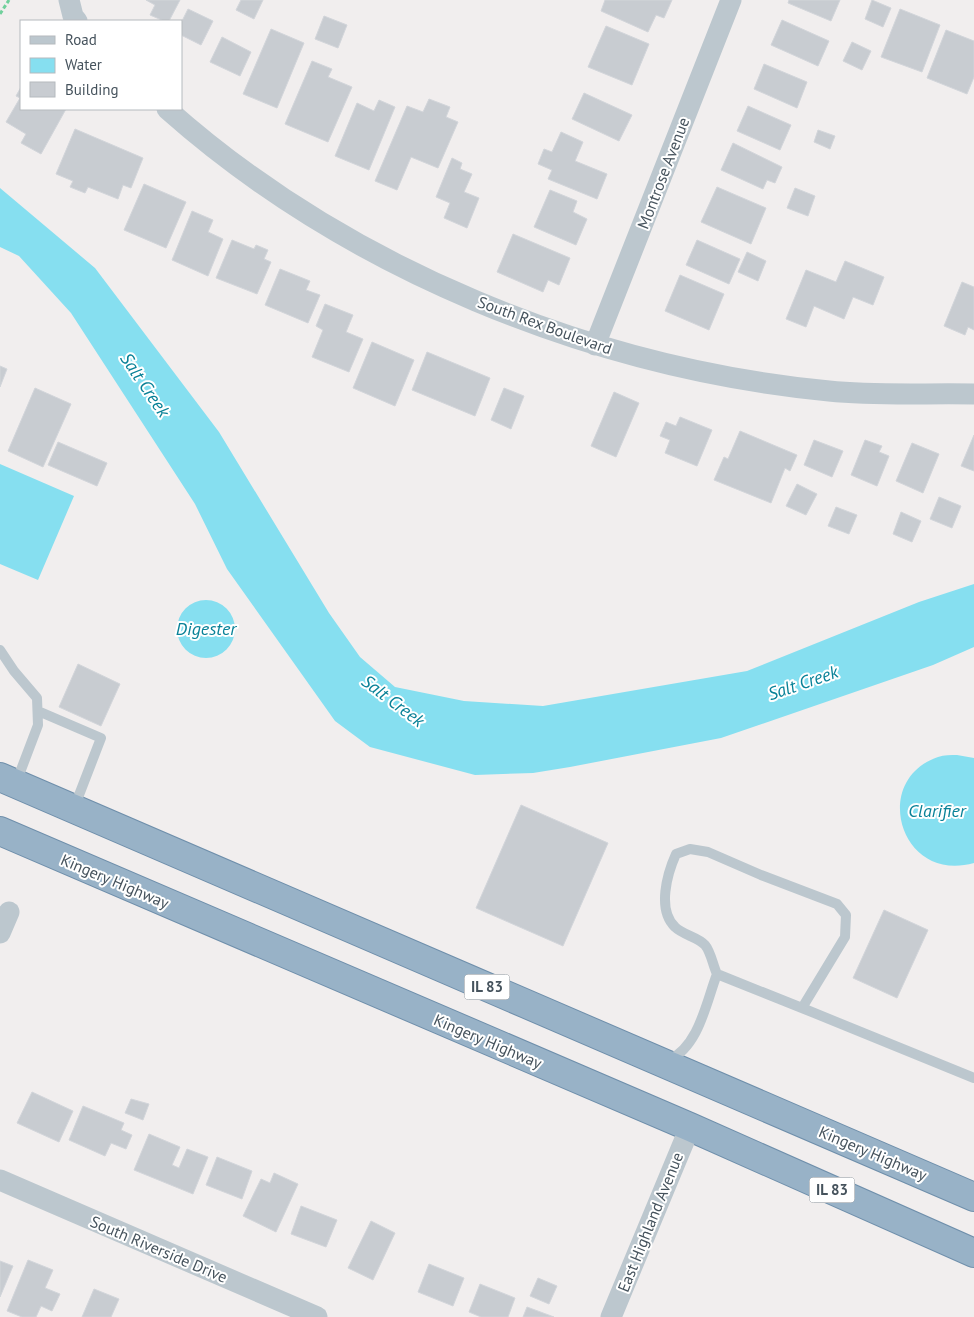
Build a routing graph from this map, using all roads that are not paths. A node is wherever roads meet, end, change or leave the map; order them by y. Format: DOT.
graph roads {
  1 [pos="69,0"];
  2 [pos="731,0"];
  3 [pos="76,20"];
  4 [pos="168,110"];
  5 [pos="595,345"];
  6 [pos="974,394"];
  7 [pos="0,650"];
  8 [pos="38,710"];
  9 [pos="8,780"];
  10 [pos="74,809"];
  11 [pos="0,831"];
  12 [pos="9,912"];
  13 [pos="0,933"];
  14 [pos="716,974"];
  15 [pos="802,1008"];
  16 [pos="663,1063"];
  17 [pos="974,1078"];
  18 [pos="690,1127"];
  19 [pos="0,1180"];
  20 [pos="974,1197"];
  21 [pos="974,1253"];
  22 [pos="317,1317"];
  23 [pos="611,1317"];
  1 -- 3 [label="street"];
  2 -- 5 [label="street, Montrose Avenue"];
  4 -- 5 [label="street, South Rex Boulevard"];
  5 -- 6 [label="street, South Rex Boulevard"];
  7 -- 8 [label="lane"];
  8 -- 9 [label="lane"];
  8 -- 10 [label="lane"];
  9 -- 10 [label="highway, Kingery Highway / IL 83"];
  10 -- 16 [label="highway, Kingery Highway / IL 83"];
  11 -- 18 [label="highway, Kingery Highway / IL 83"];
  12 -- 13 [label="street"];
  14 -- 15 [label="lane"];
  14 -- 15 [label="lane"];
  14 -- 16 [label="lane"];
  15 -- 17 [label="lane"];
  16 -- 20 [label="highway, Kingery Highway / IL 83"];
  18 -- 21 [label="highway, Kingery Highway / IL 83"];
  18 -- 23 [label="street, East Highland Avenue"];
  19 -- 22 [label="street, South Riverside Drive"];
}
